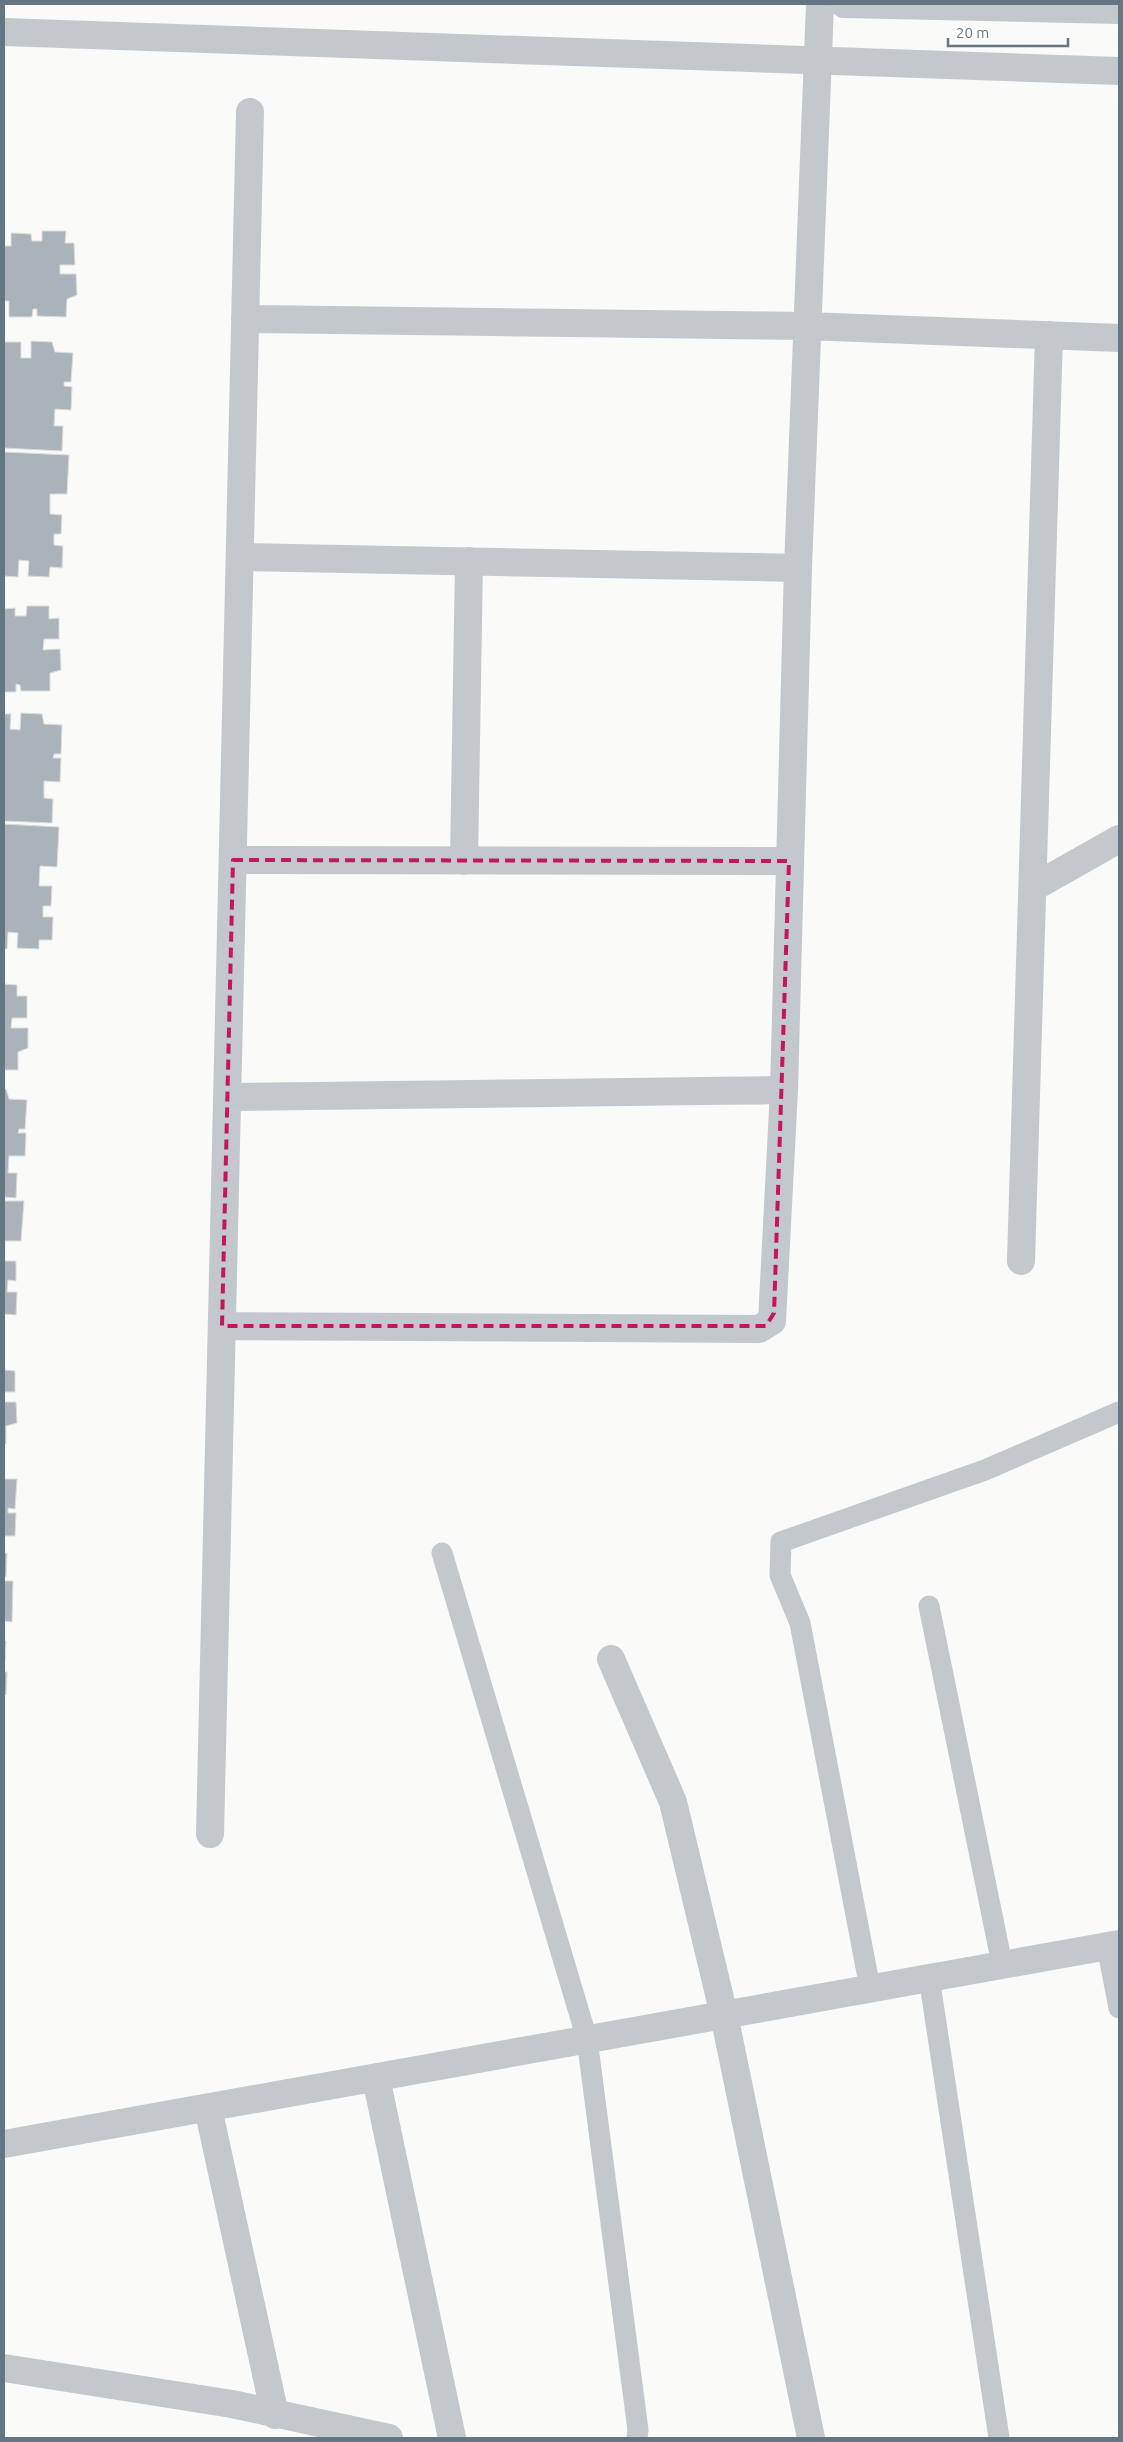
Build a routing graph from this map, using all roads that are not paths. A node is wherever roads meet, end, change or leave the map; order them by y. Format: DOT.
graph roads {
  1 [pos="820,4"];
  2 [pos="844,4"];
  3 [pos="1119,10"];
  4 [pos="4,32"];
  5 [pos="816,60"];
  6 [pos="1119,71"];
  7 [pos="250,112"];
  8 [pos="245,319"];
  9 [pos="806,326"];
  10 [pos="1049,335"];
  11 [pos="1119,338"];
  12 [pos="240,557"];
  13 [pos="469,561"];
  14 [pos="798,568"];
  15 [pos="1119,839"];
  16 [pos="233,860"];
  17 [pos="464,861"];
  18 [pos="788,861"];
  19 [pos="1034,888"];
  20 [pos="784,1090"];
  21 [pos="227,1097"];
  22 [pos="1021,1261"];
  23 [pos="222,1326"];
  24 [pos="1119,1412"];
  25 [pos="442,1553"];
  26 [pos="929,1606"];
  27 [pos="611,1659"];
  28 [pos="210,1834"];
  29 [pos="1113,1945"];
  30 [pos="1002,1964"];
  31 [pos="929,1978"];
  32 [pos="870,1988"];
  33 [pos="1119,2008"];
  34 [pos="724,2015"];
  35 [pos="587,2039"];
  36 [pos="376,2078"];
  37 [pos="208,2108"];
  38 [pos="4,2144"];
  39 [pos="4,2368"];
  40 [pos="275,2415"];
  41 [pos="389,2438"];
  42 [pos="452,2438"];
  43 [pos="637,2438"];
  44 [pos="810,2438"];
  45 [pos="999,2438"];
  1 -- 5 [label="street"];
  2 -- 3 [label="street"];
  4 -- 5 [label="street"];
  5 -- 6 [label="street"];
  5 -- 9 [label="street"];
  7 -- 8 [label="street"];
  8 -- 9 [label="street"];
  8 -- 12 [label="street"];
  9 -- 10 [label="street"];
  9 -- 14 [label="street"];
  10 -- 11 [label="street"];
  10 -- 19 [label="street"];
  12 -- 13 [label="street"];
  12 -- 16 [label="street"];
  13 -- 14 [label="street"];
  13 -- 17 [label="street"];
  14 -- 18 [label="street"];
  15 -- 19 [label="street"];
  16 -- 17 [label="street"];
  16 -- 21 [label="street"];
  17 -- 18 [label="street"];
  18 -- 20 [label="street"];
  19 -- 22 [label="street"];
  20 -- 21 [label="street"];
  20 -- 23 [label="street"];
  21 -- 23 [label="street"];
  23 -- 28 [label="street"];
  24 -- 32 [label="lane"];
  25 -- 35 [label="lane"];
  26 -- 30 [label="lane"];
  27 -- 34 [label="street"];
  29 -- 30 [label="street"];
  29 -- 33 [label="lane"];
  30 -- 31 [label="street"];
  31 -- 32 [label="street"];
  31 -- 45 [label="lane"];
  32 -- 34 [label="street"];
  34 -- 35 [label="street"];
  34 -- 44 [label="street"];
  35 -- 36 [label="street"];
  35 -- 43 [label="lane"];
  36 -- 37 [label="street"];
  36 -- 42 [label="street"];
  37 -- 38 [label="street"];
  37 -- 40 [label="street"];
  39 -- 40 [label="street"];
  40 -- 41 [label="street"];
}
